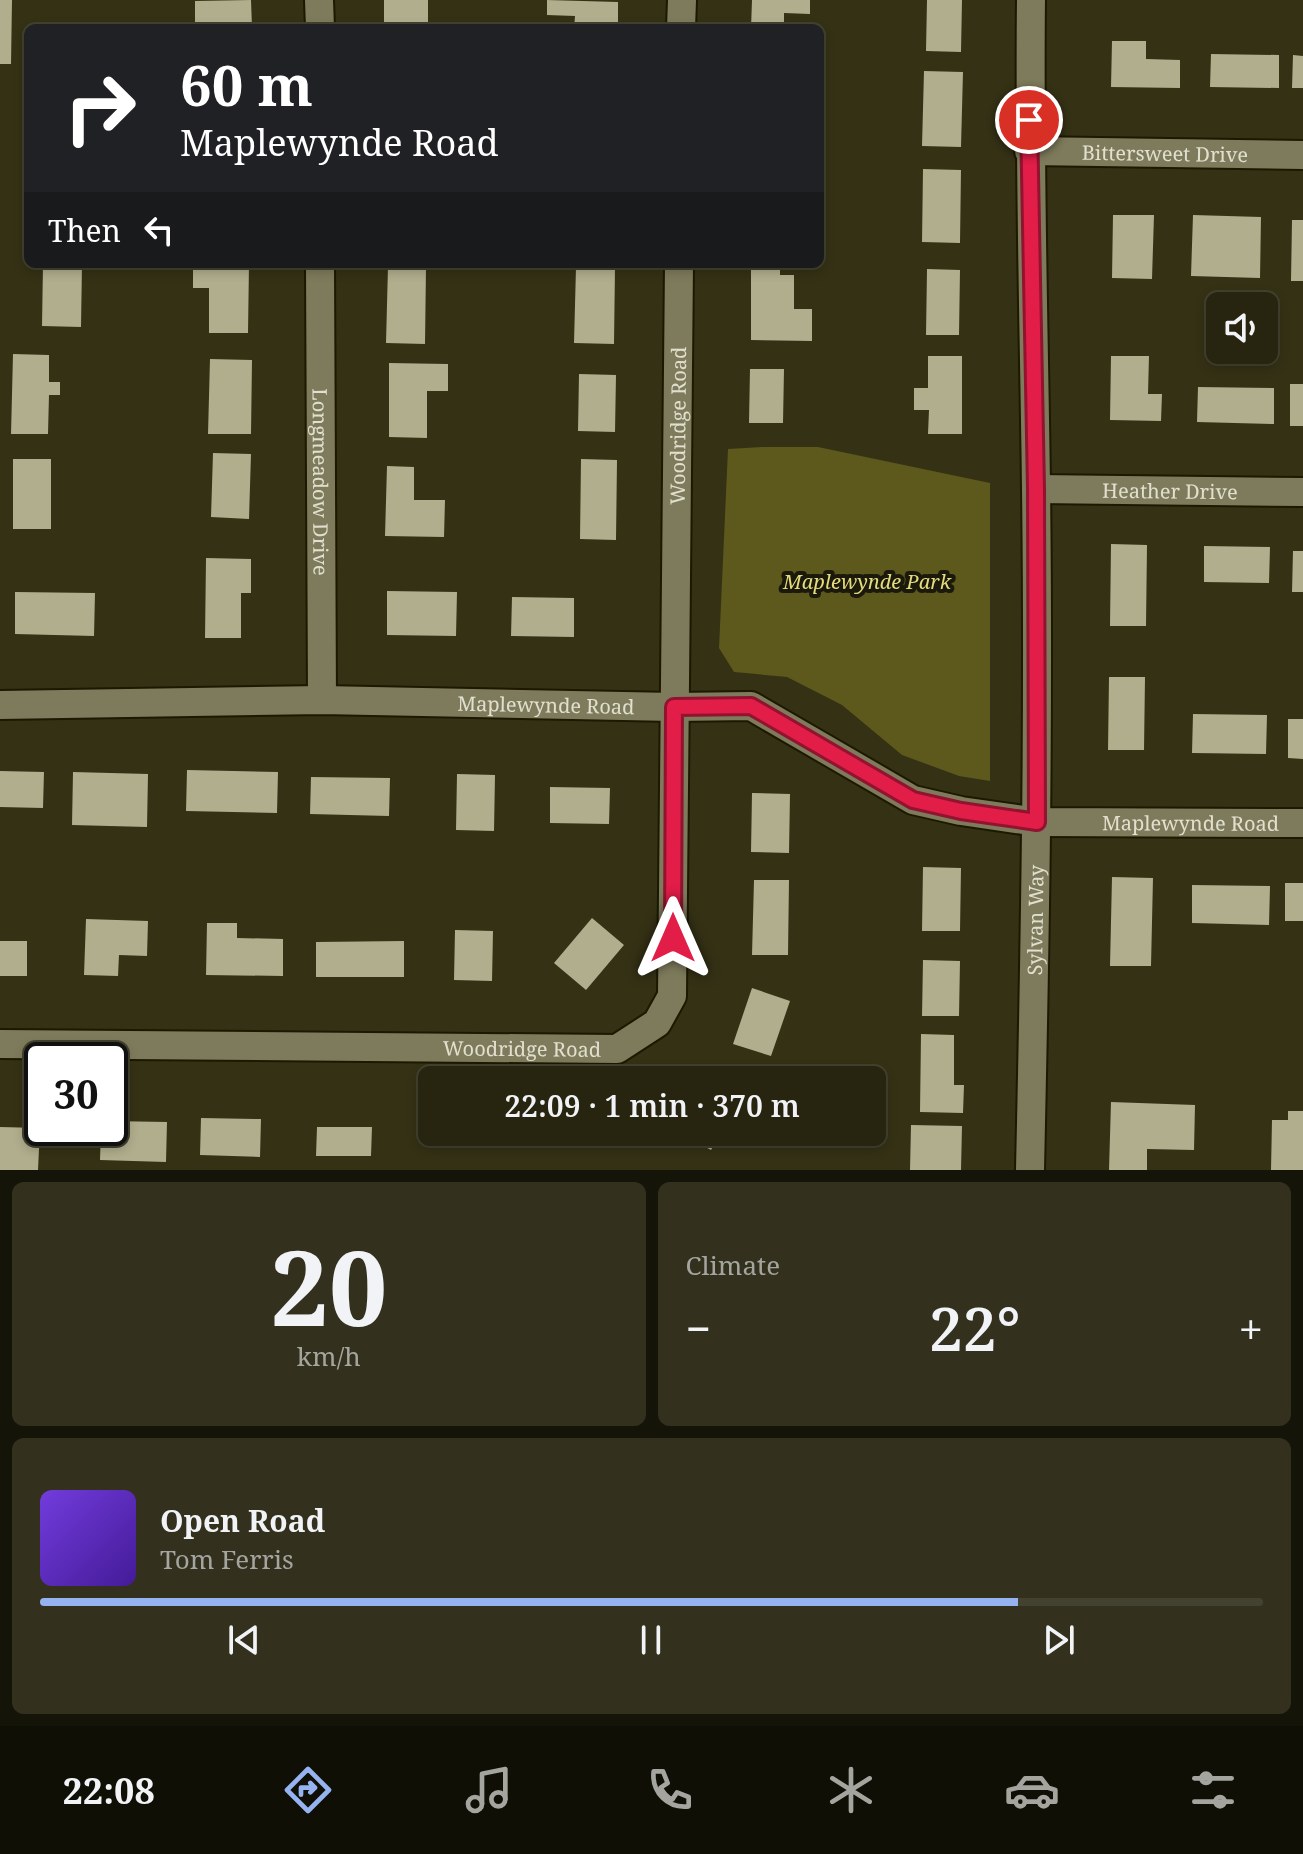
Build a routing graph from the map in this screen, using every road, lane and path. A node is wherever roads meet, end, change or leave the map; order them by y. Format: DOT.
graph roads {
  1 [pos="319,0"];
  2 [pos="682,0"];
  3 [pos="1031,0"];
  4 [pos="320,24"];
  5 [pos="681,24"];
  6 [pos="1029,151"];
  7 [pos="1303,155"];
  8 [pos="320,268"];
  9 [pos="679,268"];
  10 [pos="1036,489"];
  11 [pos="1303,492"];
  12 [pos="322,700"];
  13 [pos="0,705"];
  14 [pos="674,707"];
  15 [pos="1037,822"];
  16 [pos="1303,823"];
  17 [pos="0,1044"];
  18 [pos="1030,1170"];
  1 -- 4 [label="street"];
  2 -- 5 [label="street"];
  3 -- 6 [label="street, Sylvan Way"];
  6 -- 7 [label="street, Bittersweet Drive"];
  6 -- 10 [label="street, Sylvan Way"];
  8 -- 12 [label="street, Longmeadow Drive"];
  9 -- 14 [label="street, Woodridge Road"];
  10 -- 11 [label="street, Heather Drive"];
  10 -- 15 [label="street, Sylvan Way"];
  12 -- 13 [label="street, Maplewynde Road"];
  12 -- 14 [label="street, Maplewynde Road"];
  14 -- 15 [label="street, Maplewynde Road"];
  14 -- 17 [label="street, Woodridge Road"];
  15 -- 16 [label="street, Maplewynde Road"];
  15 -- 18 [label="street, Sylvan Way"];
}
